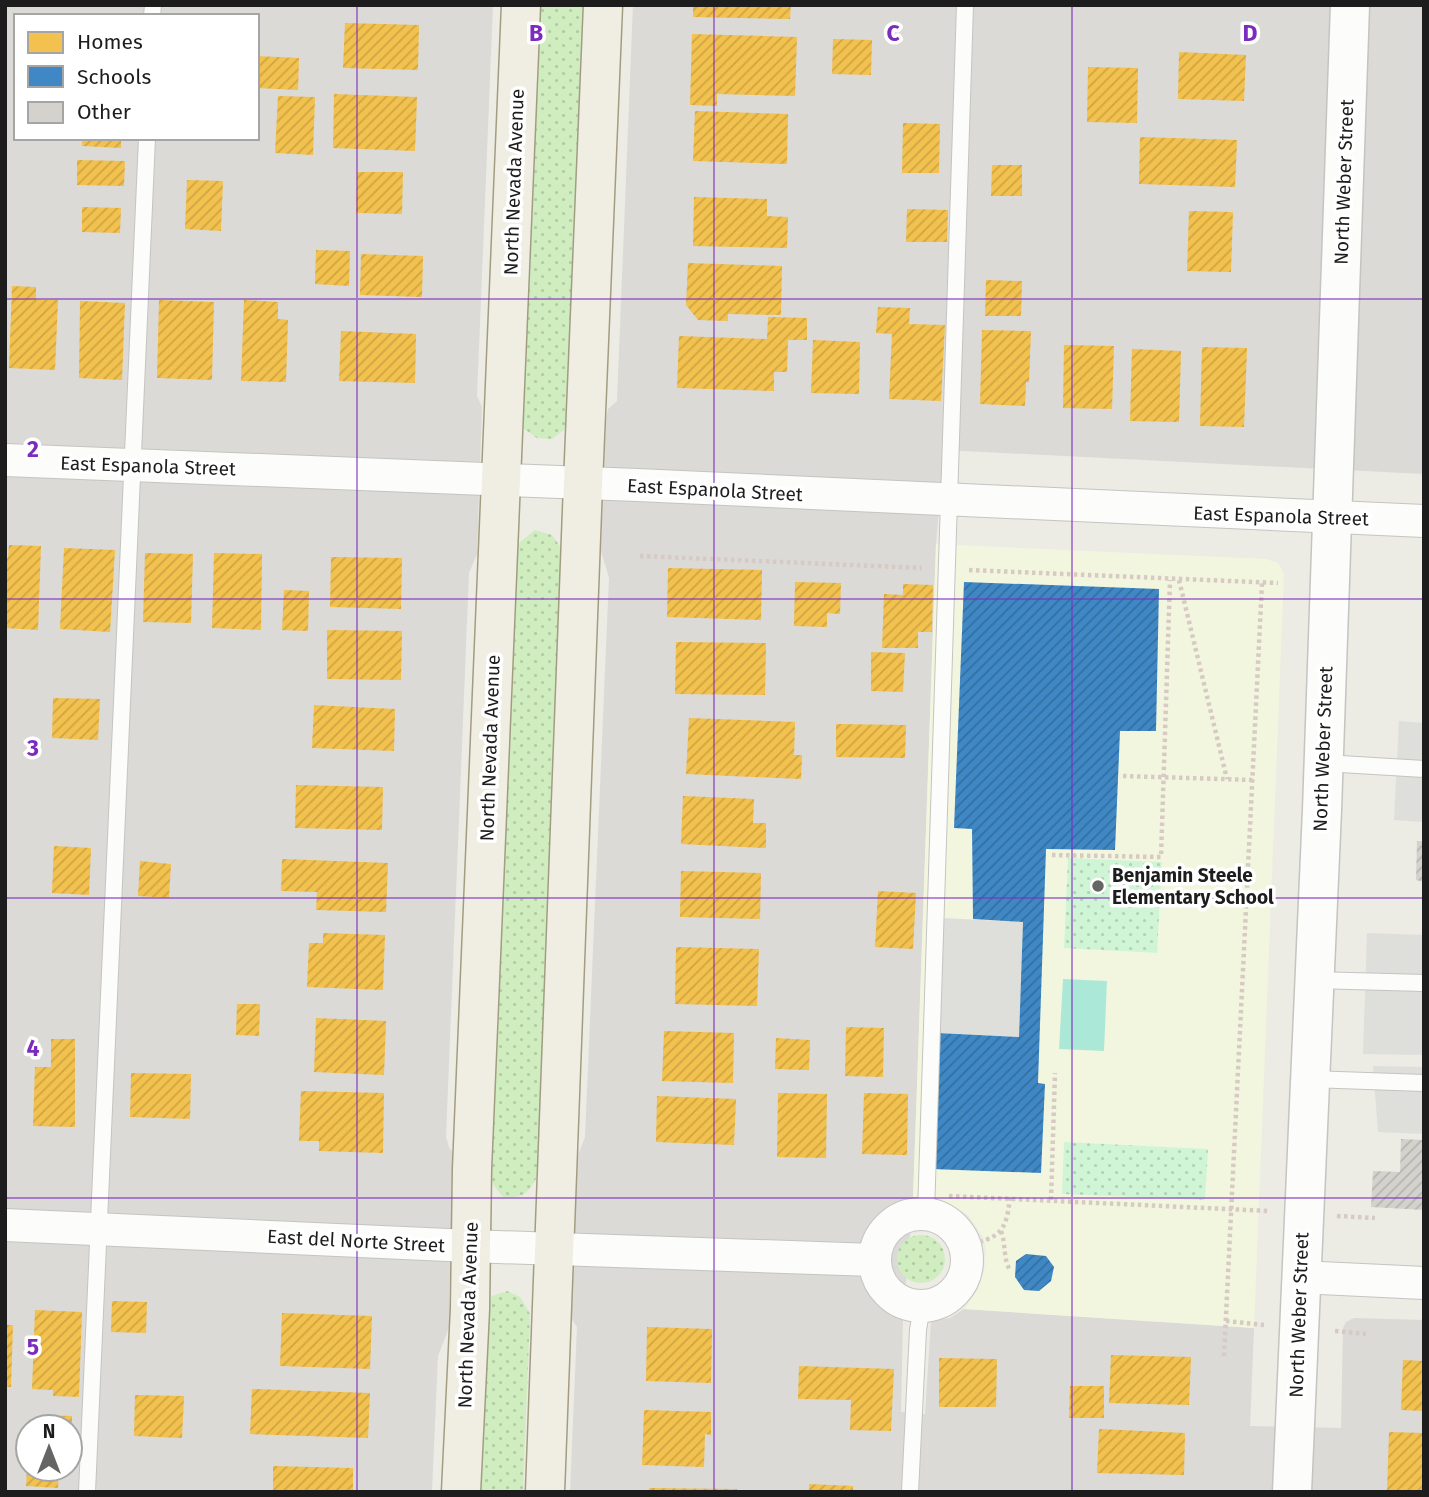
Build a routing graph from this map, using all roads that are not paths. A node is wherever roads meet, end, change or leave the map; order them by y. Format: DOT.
graph roads {
  1 [pos="521,5"];
  2 [pos="603,5"];
  3 [pos="965,5"];
  4 [pos="1350,5"];
  5 [pos="147,140"];
  6 [pos="5,460"];
  7 [pos="132,465"];
  8 [pos="501,481"];
  9 [pos="583,484"];
  10 [pos="949,501"];
  11 [pos="1332,517"];
  12 [pos="1424,522"];
  13 [pos="1322,763"];
  14 [pos="1424,769"];
  15 [pos="1314,980"];
  16 [pos="1424,983"];
  17 [pos="1310,1079"];
  18 [pos="1424,1083"];
  19 [pos="925,1204"];
  20 [pos="5,1225"];
  21 [pos="99,1229"];
  22 [pos="470,1246"];
  23 [pos="555,1248"];
  24 [pos="874,1260"];
  25 [pos="1300,1277"];
  26 [pos="1424,1283"];
  27 [pos="922,1306"];
  28 [pos="87,1492"];
  29 [pos="461,1492"];
  30 [pos="545,1492"];
  31 [pos="909,1492"];
  32 [pos="1292,1492"];
  1 -- 8 [label="main road, North Nevada Avenue"];
  2 -- 9 [label="main road"];
  3 -- 10 [label="lane"];
  4 -- 11 [label="street, North Weber Street"];
  5 -- 7 [label="lane"];
  6 -- 7 [label="street, East Espanola Street"];
  7 -- 8 [label="street, East Espanola Street"];
  7 -- 21 [label="lane"];
  8 -- 9 [label="street, East Espanola Street"];
  8 -- 22 [label="main road, North Nevada Avenue"];
  9 -- 10 [label="street, East Espanola Street"];
  9 -- 23 [label="main road"];
  10 -- 11 [label="street, East Espanola Street"];
  10 -- 19 [label="lane"];
  11 -- 12 [label="street, East Espanola Street"];
  11 -- 13 [label="street, North Weber Street"];
  13 -- 14 [label="lane"];
  13 -- 15 [label="street, North Weber Street"];
  15 -- 16 [label="lane"];
  15 -- 17 [label="street, North Weber Street"];
  17 -- 18 [label="lane"];
  17 -- 25 [label="street, North Weber Street"];
  19 -- 24 [label="street"];
  19 -- 27 [label="street"];
  20 -- 21 [label="street, East del Norte Street"];
  21 -- 22 [label="street, East del Norte Street"];
  21 -- 28 [label="lane"];
  22 -- 23 [label="street, East del Norte Street"];
  22 -- 29 [label="main road, North Nevada Avenue"];
  23 -- 24 [label="street, East del Norte Street"];
  23 -- 30 [label="main road"];
  24 -- 27 [label="street"];
  25 -- 26 [label="street"];
  25 -- 32 [label="street, North Weber Street"];
  27 -- 31 [label="lane"];
}
